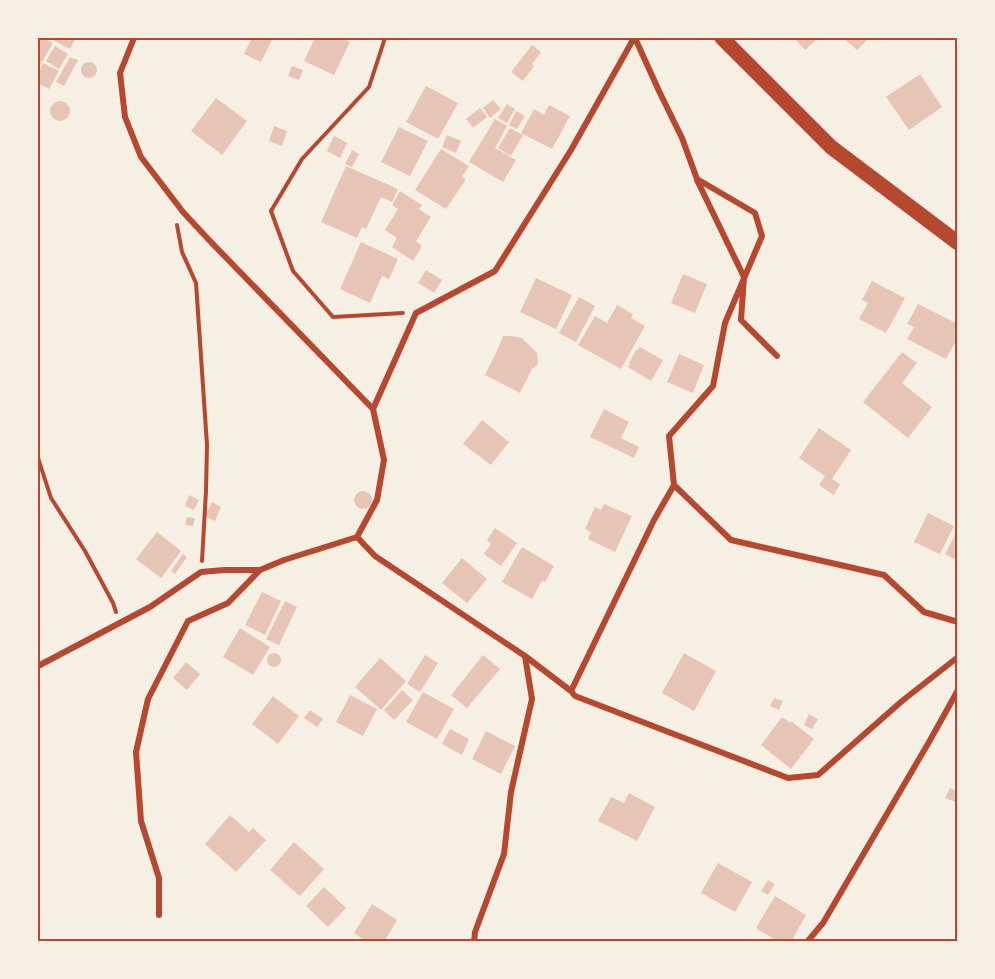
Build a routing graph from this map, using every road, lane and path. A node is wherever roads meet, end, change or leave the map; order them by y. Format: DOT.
graph roads {
  1 [pos="134,38"];
  2 [pos="385,38"];
  3 [pos="634,38"];
  4 [pos="722,38"];
  5 [pos="697,179"];
  6 [pos="183,212"];
  7 [pos="957,243"];
  8 [pos="744,277"];
  9 [pos="416,313"];
  10 [pos="777,356"];
  11 [pos="373,409"];
  12 [pos="38,458"];
  13 [pos="674,485"];
  14 [pos="357,537"];
  15 [pos="260,570"];
  16 [pos="201,572"];
  17 [pos="120,622"];
  18 [pos="957,622"];
  19 [pos="525,656"];
  20 [pos="957,657"];
  21 [pos="38,666"];
  22 [pos="957,690"];
  23 [pos="571,691"];
  24 [pos="159,915"];
  25 [pos="474,942"];
  26 [pos="807,942"];
  1 -- 6 [label="street"];
  2 -- 9 [label="path"];
  3 -- 5 [label="street"];
  3 -- 9 [label="street"];
  4 -- 7 [label="main road"];
  5 -- 8 [label="street"];
  5 -- 8 [label="street"];
  6 -- 11 [label="street"];
  6 -- 16 [label="path"];
  8 -- 10 [label="street"];
  8 -- 13 [label="street"];
  9 -- 11 [label="street"];
  11 -- 14 [label="street"];
  12 -- 17 [label="path"];
  13 -- 18 [label="street"];
  13 -- 23 [label="street"];
  14 -- 15 [label="street"];
  14 -- 19 [label="street"];
  15 -- 16 [label="street"];
  15 -- 24 [label="street"];
  16 -- 17 [label="street"];
  17 -- 21 [label="street"];
  19 -- 23 [label="street"];
  19 -- 25 [label="street"];
  20 -- 23 [label="street"];
  22 -- 26 [label="street"];
}
